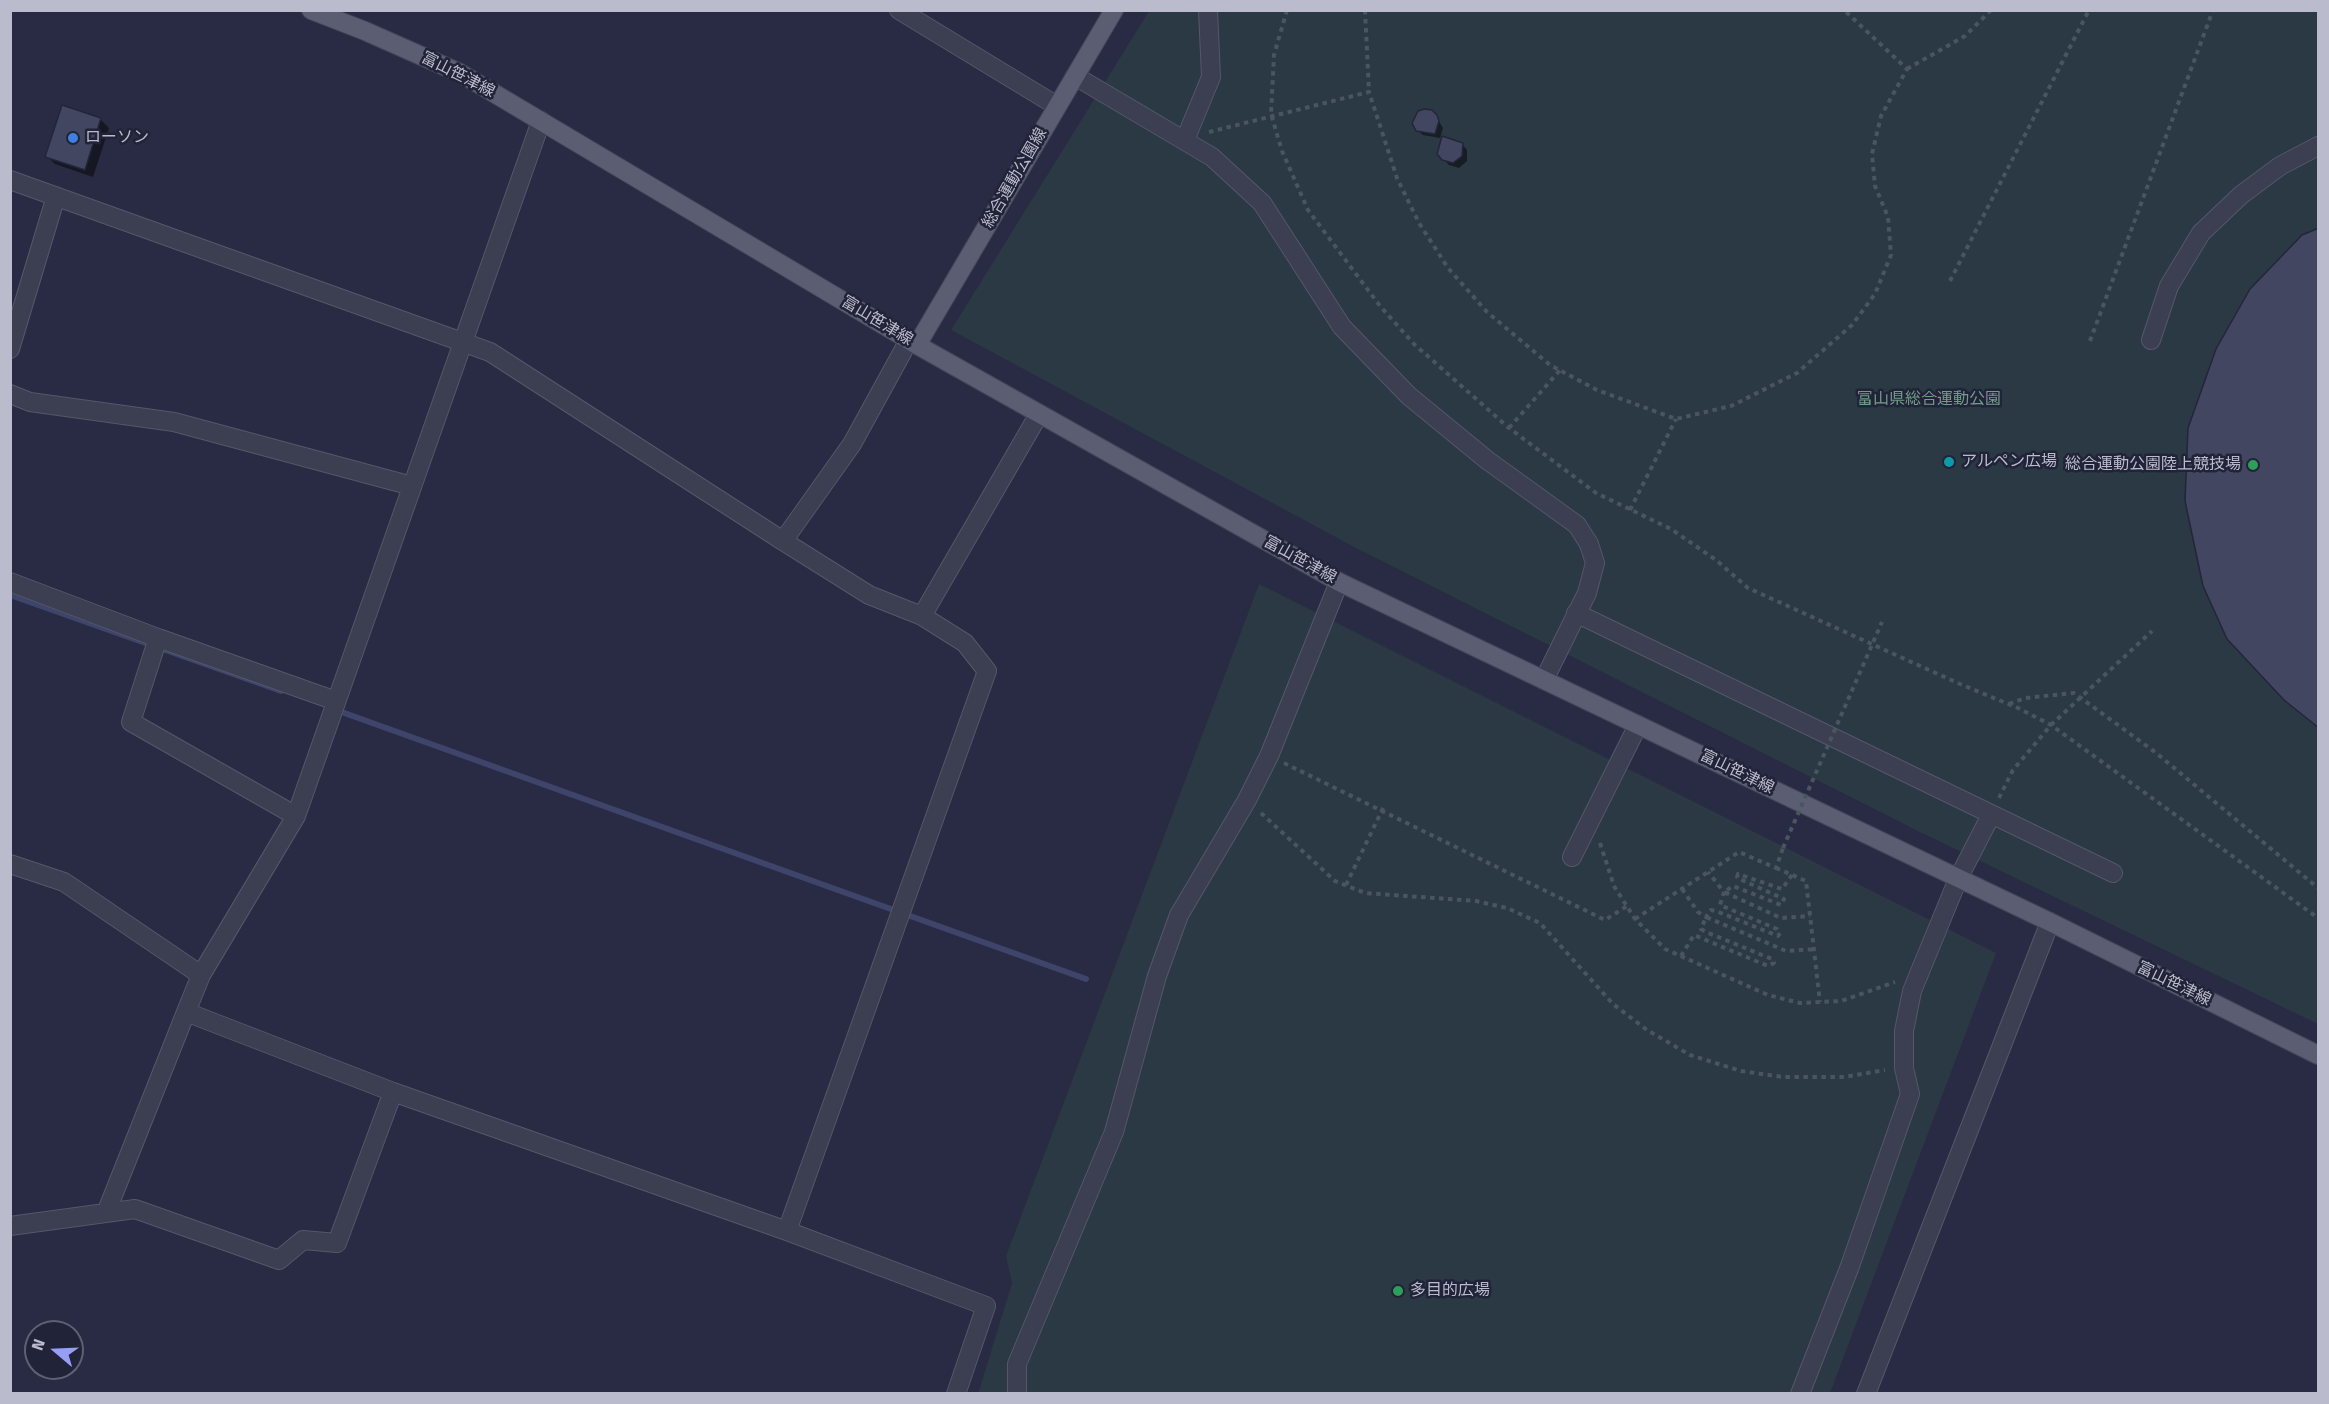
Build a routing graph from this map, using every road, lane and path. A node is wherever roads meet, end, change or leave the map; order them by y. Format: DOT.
graph roads {
  1 [pos="311,10"];
  2 [pos="899,10"];
  3 [pos="1114,10"];
  4 [pos="1208,10"];
  5 [pos="1287,10"];
  6 [pos="1365,10"];
  7 [pos="1844,10"];
  8 [pos="1991,10"];
  9 [pos="2089,10"];
  10 [pos="2213,10"];
  11 [pos="1907,69"];
  12 [pos="1075,76"];
  13 [pos="1369,93"];
  14 [pos="1057,106"];
  15 [pos="1271,114"];
  16 [pos="541,121"];
  17 [pos="1205,133"];
  18 [pos="1185,140"];
  19 [pos="2319,146"];
  20 [pos="10,180"];
  21 [pos="56,196"];
  22 [pos="1950,281"];
  23 [pos="2151,340"];
  24 [pos="464,341"];
  25 [pos="2090,341"];
  26 [pos="913,342"];
  27 [pos="10,349"];
  28 [pos="1560,370"];
  29 [pos="10,394"];
  30 [pos="1039,414"];
  31 [pos="1676,419"];
  32 [pos="1509,428"];
  33 [pos="412,486"];
  34 [pos="1630,510"];
  35 [pos="783,541"];
  36 [pos="10,582"];
  37 [pos="1339,582"];
  38 [pos="1576,613"];
  39 [pos="922,616"];
  40 [pos="1882,622"];
  41 [pos="2152,631"];
  42 [pos="156,644"];
  43 [pos="1544,680"];
  44 [pos="2082,698"];
  45 [pos="2009,704"];
  46 [pos="335,706"];
  47 [pos="1638,725"];
  48 [pos="2051,725"];
  49 [pos="1269,756"];
  50 [pos="1247,800"];
  51 [pos="1385,804"];
  52 [pos="1382,811"];
  53 [pos="1991,815"];
  54 [pos="296,816"];
  55 [pos="1592,817"];
  56 [pos="1572,857"];
  57 [pos="10,864"];
  58 [pos="1776,868"];
  59 [pos="1708,872"];
  60 [pos="2113,873"];
  61 [pos="1792,875"];
  62 [pos="1958,879"];
  63 [pos="1346,885"];
  64 [pos="2319,888"];
  65 [pos="1682,889"];
  66 [pos="1724,892"];
  67 [pos="1627,906"];
  68 [pos="1810,916"];
  69 [pos="1706,917"];
  70 [pos="2319,918"];
  71 [pos="1635,919"];
  72 [pos="2050,922"];
  73 [pos="1815,949"];
  74 [pos="1681,956"];
  75 [pos="1919,974"];
  76 [pos="201,975"];
  77 [pos="1820,1002"];
  78 [pos="186,1012"];
  79 [pos="2319,1055"];
  80 [pos="1904,1068"];
  81 [pos="393,1092"];
  82 [pos="106,1213"];
  83 [pos="10,1226"];
  84 [pos="787,1231"];
  85 [pos="956,1394"];
  86 [pos="1017,1394"];
  87 [pos="1800,1394"];
  88 [pos="1866,1394"];
  1 -- 16 [label="main road, 富山笹津線"];
  2 -- 14 [label="street"];
  3 -- 12 [label="main road, 総合運動公園線"];
  4 -- 18 [label="street"];
  5 -- 15 [label="path"];
  6 -- 13 [label="path"];
  7 -- 11 [label="path"];
  8 -- 11 [label="path"];
  9 -- 22 [label="path"];
  10 -- 25 [label="path"];
  11 -- 31 [label="path"];
  12 -- 14 [label="main road, 総合運動公園線"];
  12 -- 18 [label="street"];
  13 -- 15 [label="path"];
  13 -- 28 [label="path"];
  14 -- 26 [label="main road, 総合運動公園線"];
  15 -- 17 [label="path"];
  15 -- 32 [label="path"];
  16 -- 24 [label="street"];
  16 -- 26 [label="main road, 富山笹津線"];
  18 -- 38 [label="street"];
  19 -- 23 [label="street"];
  20 -- 21 [label="street"];
  21 -- 24 [label="street"];
  21 -- 27 [label="street"];
  24 -- 33 [label="street"];
  24 -- 35 [label="street"];
  26 -- 30 [label="main road, 富山笹津線"];
  26 -- 35 [label="street"];
  28 -- 31 [label="path"];
  28 -- 32 [label="path"];
  29 -- 33 [label="street"];
  30 -- 37 [label="main road, 富山笹津線"];
  30 -- 39 [label="street"];
  31 -- 34 [label="path"];
  32 -- 34 [label="path"];
  33 -- 46 [label="street"];
  34 -- 45 [label="path"];
  35 -- 39 [label="street"];
  36 -- 42 [label="street"];
  37 -- 43 [label="main road, 富山笹津線"];
  37 -- 49 [label="street"];
  38 -- 43 [label="street"];
  38 -- 53 [label="street"];
  39 -- 84 [label="street"];
  40 -- 58 [label="path, bridge"];
  41 -- 44 [label="path"];
  42 -- 46 [label="street"];
  42 -- 54 [label="street"];
  43 -- 47 [label="main road, 富山笹津線"];
  44 -- 45 [label="path"];
  44 -- 48 [label="path"];
  44 -- 64 [label="path"];
  45 -- 48 [label="path"];
  46 -- 54 [label="street"];
  47 -- 55 [label="street"];
  47 -- 62 [label="main road, 富山笹津線"];
  48 -- 53 [label="path"];
  48 -- 70 [label="path"];
  49 -- 50 [label="street"];
  49 -- 52 [label="path"];
  50 -- 63 [label="path"];
  50 -- 86 [label="street"];
  51 -- 52 [label="path"];
  52 -- 63 [label="path"];
  52 -- 67 [label="path"];
  53 -- 60 [label="street"];
  53 -- 62 [label="street"];
  54 -- 76 [label="street"];
  55 -- 56 [label="street"];
  55 -- 67 [label="path"];
  57 -- 76 [label="street"];
  58 -- 59 [label="path"];
  58 -- 61 [label="path"];
  59 -- 65 [label="path"];
  59 -- 66 [label="path"];
  61 -- 66 [label="path"];
  61 -- 68 [label="path"];
  62 -- 72 [label="main road, 富山笹津線"];
  62 -- 75 [label="street"];
  63 -- 80 [label="path"];
  65 -- 69 [label="path"];
  65 -- 71 [label="path"];
  66 -- 68 [label="path"];
  66 -- 69 [label="path"];
  67 -- 71 [label="path"];
  68 -- 73 [label="path"];
  69 -- 73 [label="path"];
  69 -- 74 [label="path"];
  71 -- 74 [label="path"];
  72 -- 79 [label="main road, 富山笹津線"];
  72 -- 88 [label="street"];
  73 -- 77 [label="path"];
  74 -- 77 [label="path"];
  75 -- 77 [label="path"];
  75 -- 80 [label="street"];
  76 -- 78 [label="street"];
  78 -- 81 [label="street"];
  78 -- 82 [label="street"];
  80 -- 87 [label="street"];
  81 -- 82 [label="street"];
  81 -- 84 [label="street"];
  82 -- 83 [label="street"];
  84 -- 85 [label="street"];
}
